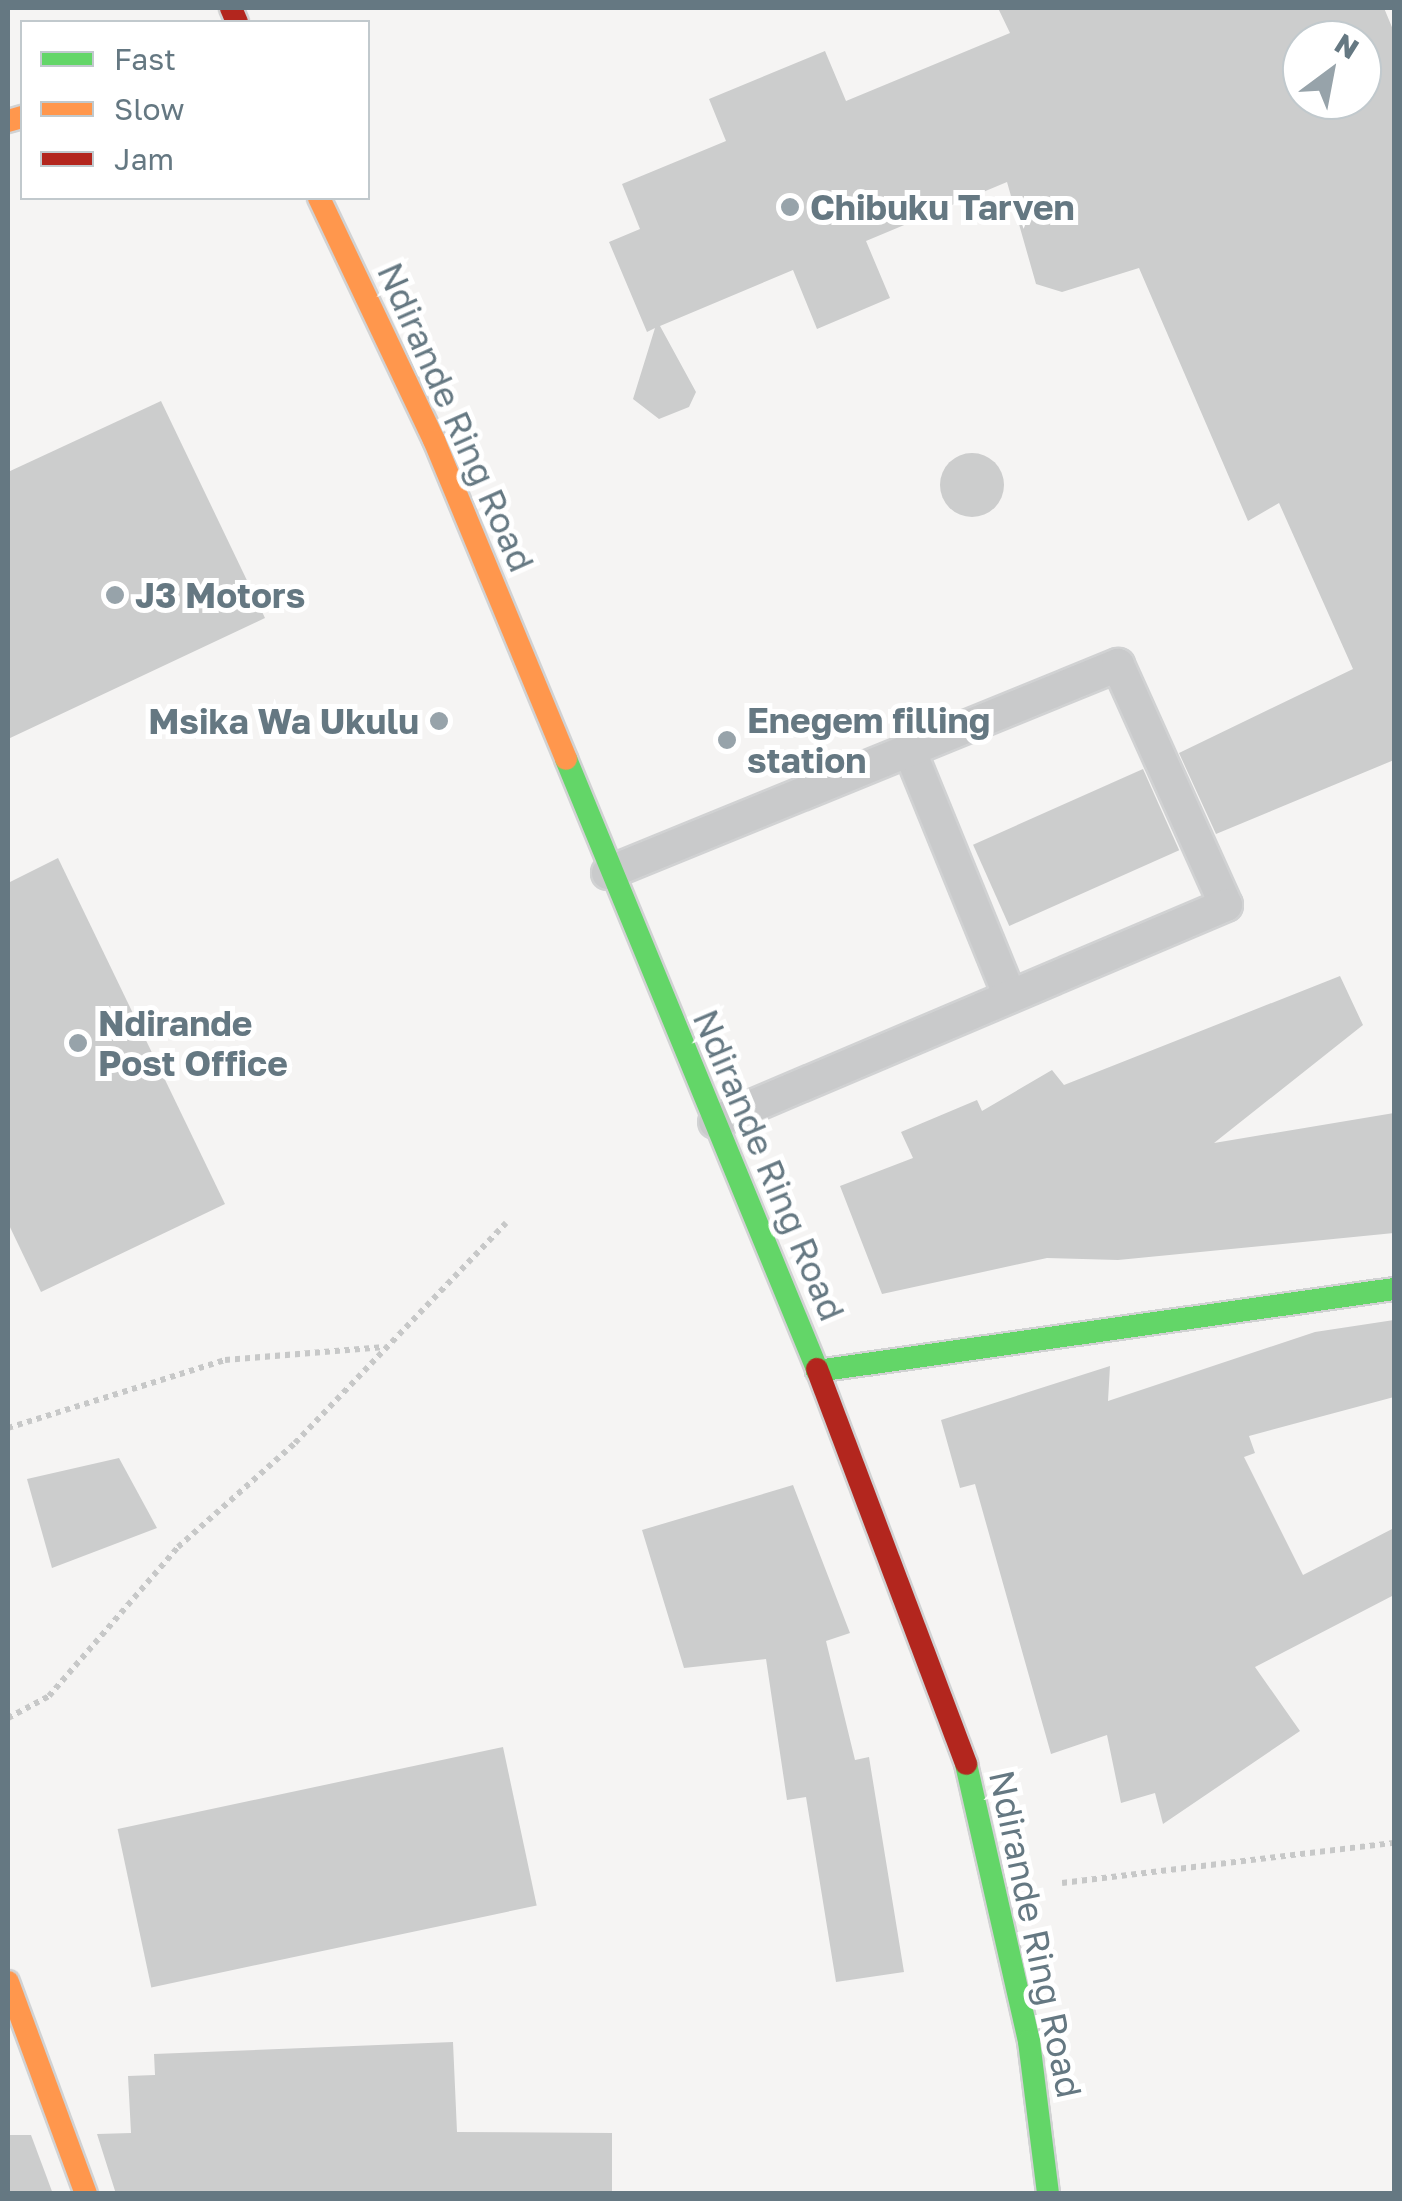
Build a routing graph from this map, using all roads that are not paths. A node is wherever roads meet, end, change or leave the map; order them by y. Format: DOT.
graph roads {
  1 [pos="319,200"];
  2 [pos="909,750"];
  3 [pos="608,872"];
  4 [pos="1010,996"];
  5 [pos="715,1122"];
  6 [pos="1394,1289"];
  7 [pos="817,1371"];
  8 [pos="8,1982"];
  9 [pos="86,2194"];
  10 [pos="1048,2194"];
  1 -- 3 [label="street, Ndirande Ring Road"];
  2 -- 3 [label="lane"];
  2 -- 4 [label="lane"];
  2 -- 4 [label="lane"];
  3 -- 5 [label="street, Ndirande Ring Road"];
  4 -- 5 [label="lane"];
  5 -- 7 [label="street, Ndirande Ring Road"];
  6 -- 7 [label="street"];
  7 -- 10 [label="street, Ndirande Ring Road"];
  8 -- 9 [label="street"];
}
